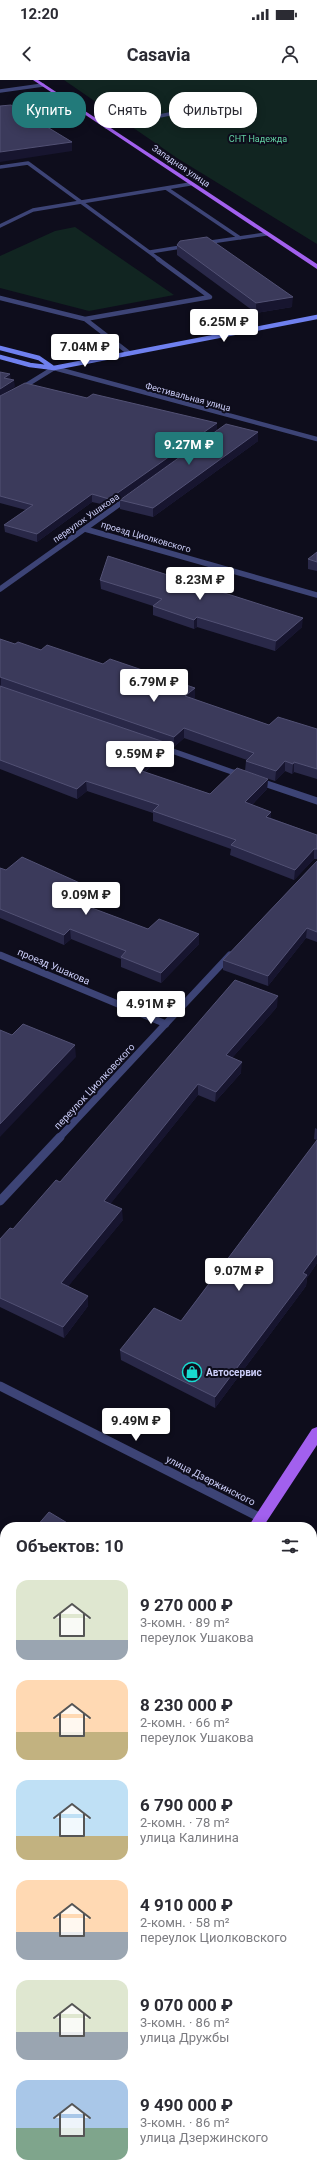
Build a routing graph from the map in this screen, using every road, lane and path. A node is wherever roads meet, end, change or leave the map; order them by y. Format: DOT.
graph roads {
  1 [pos="35,80"];
  2 [pos="43,85"];
  3 [pos="0,91"];
  4 [pos="94,119"];
  5 [pos="107,128"];
  6 [pos="0,167"];
  7 [pos="190,184"];
  8 [pos="166,188"];
  9 [pos="78,202"];
  10 [pos="0,226"];
  11 [pos="266,234"];
  12 [pos="240,238"];
  13 [pos="150,252"];
  14 [pos="317,267"];
  15 [pos="0,298"];
  16 [pos="317,317"];
  17 [pos="86,319"];
  18 [pos="0,348"];
  19 [pos="129,353"];
  20 [pos="0,357"];
  21 [pos="54,368"];
  22 [pos="14,392"];
  23 [pos="239,419"];
  24 [pos="232,423"];
  25 [pos="317,439"];
  26 [pos="136,492"];
  27 [pos="85,529"];
  28 [pos="0,589"];
  29 [pos="317,596"];
  30 [pos="151,744"];
  31 [pos="317,801"];
  32 [pos="236,949"];
  33 [pos="0,955"];
  34 [pos="166,1024"];
  35 [pos="0,1201"];
  36 [pos="0,1386"];
  37 [pos="317,1434"];
  38 [pos="256,1522"];
  39 [pos="259,1522"];
  1 -- 2 [label="main road, Западная улица"];
  2 -- 3 [label="street"];
  2 -- 4 [label="main road, Западная улица"];
  5 -- 7 [label="main road, Западная улица"];
  6 -- 9 [label="street"];
  7 -- 8 [label="street"];
  7 -- 11 [label="main road, Западная улица"];
  8 -- 9 [label="street"];
  8 -- 12 [label="street"];
  9 -- 10 [label="street"];
  9 -- 13 [label="street"];
  11 -- 12 [label="street"];
  11 -- 14 [label="main road, Западная улица"];
  12 -- 13 [label="street"];
  13 -- 17 [label="street"];
  15 -- 17 [label="street"];
  16 -- 19 [label="street"];
  17 -- 19 [label="street"];
  18 -- 21 [label="street, Фестивальная улица"];
  19 -- 21 [label="street"];
  20 -- 21 [label="street, Фестивальная улица"];
  21 -- 22 [label="street"];
  21 -- 23 [label="street, Фестивальная улица"];
  23 -- 24 [label="street"];
  23 -- 25 [label="street, Фестивальная улица"];
  26 -- 27 [label="street, переулок Ушакова"];
  27 -- 28 [label="street, переулок Ушакова"];
  27 -- 29 [label="street, проезд Циолковского"];
  30 -- 31 [label="street"];
  32 -- 34 [label="street, переулок Циолковского"];
  33 -- 34 [label="street, проезд Ушакова"];
  34 -- 35 [label="street, переулок Циолковского"];
  36 -- 38 [label="street, улица Дзержинского"];
  37 -- 39 [label="main road"];
}
